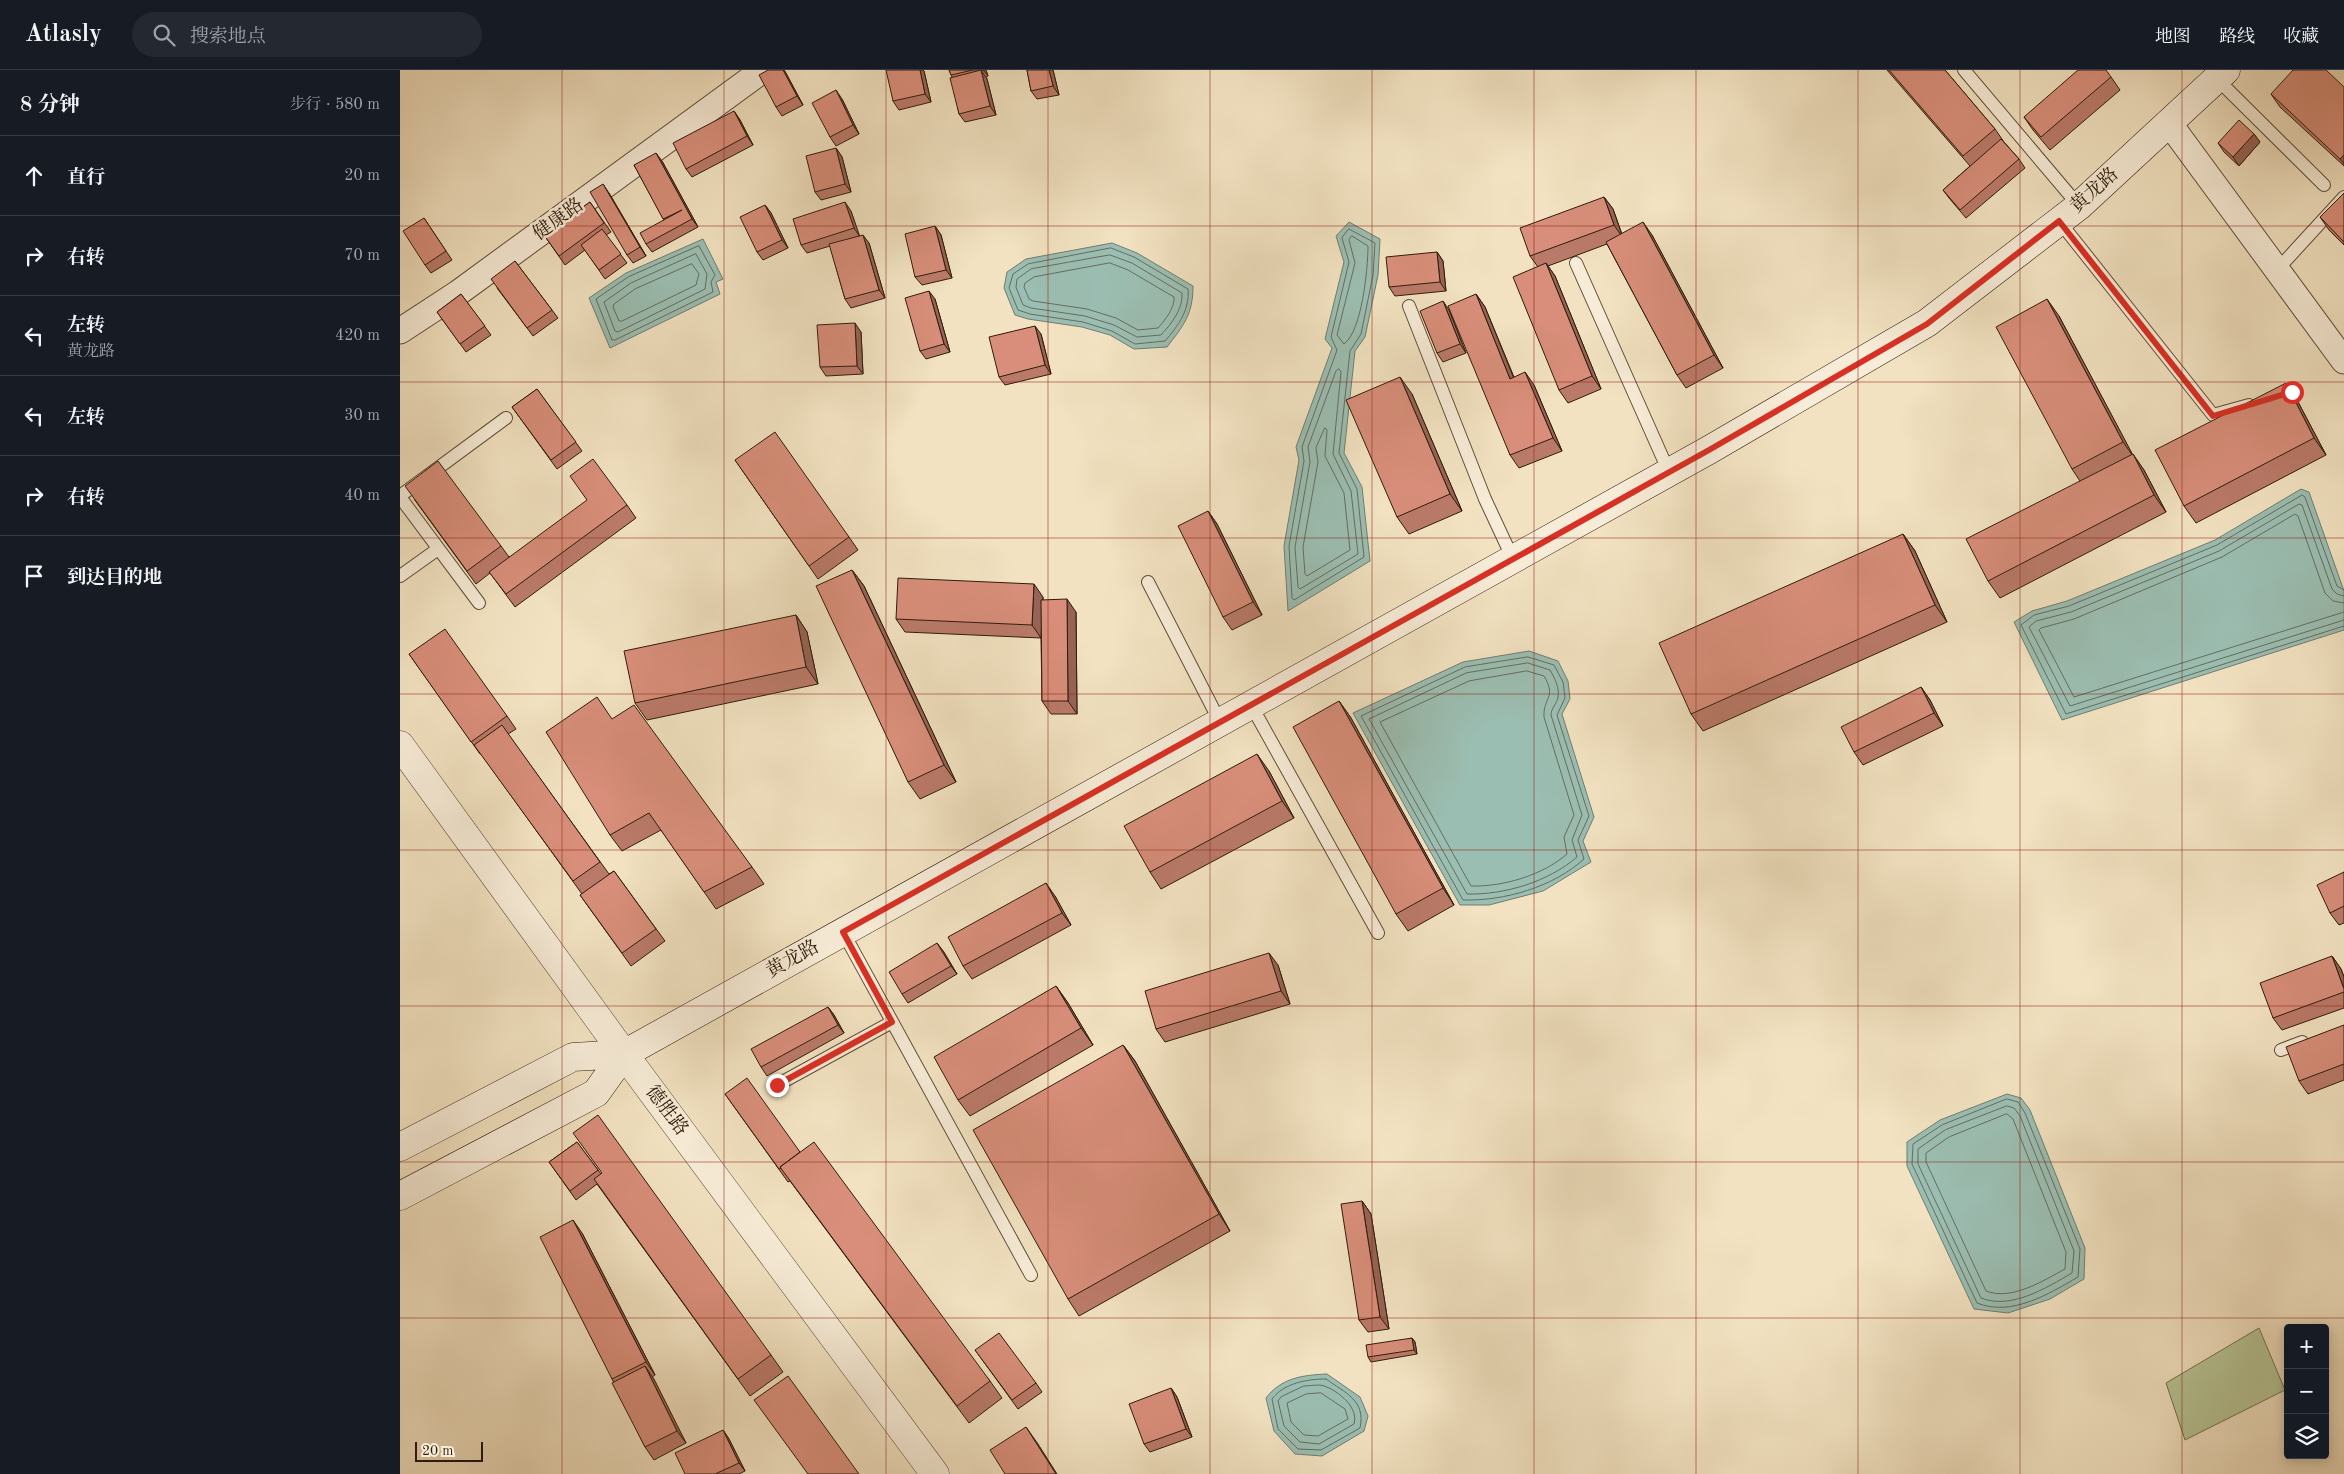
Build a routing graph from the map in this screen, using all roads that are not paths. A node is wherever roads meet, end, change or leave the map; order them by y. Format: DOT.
graph roads {
  1 [pos="763,70"];
  2 [pos="1964,70"];
  3 [pos="2221,74"];
  4 [pos="2169,123"];
  5 [pos="2324,185"];
  6 [pos="2344,197"];
  7 [pos="2069,214"];
  8 [pos="1576,263"];
  9 [pos="2277,270"];
  10 [pos="1409,306"];
  11 [pos="400,331"];
  12 [pos="2344,361"];
  13 [pos="2257,402"];
  14 [pos="506,418"];
  15 [pos="1669,472"];
  16 [pos="400,497"];
  17 [pos="438,549"];
  18 [pos="1513,559"];
  19 [pos="400,576"];
  20 [pos="1148,582"];
  21 [pos="479,603"];
  22 [pos="1252,705"];
  23 [pos="1220,722"];
  24 [pos="400,745"];
  25 [pos="843,932"];
  26 [pos="1378,933"];
  27 [pos="892,1022"];
  28 [pos="2317,1036"];
  29 [pos="2281,1050"];
  30 [pos="624,1054"];
  31 [pos="777,1085"];
  32 [pos="400,1147"];
  33 [pos="400,1196"];
  34 [pos="1032,1274"];
  35 [pos="935,1474"];
  1 -- 11 [label="street, 健康路"];
  2 -- 7 [label="lane"];
  3 -- 4 [label="main road, 黄龙路"];
  3 -- 5 [label="lane"];
  4 -- 7 [label="main road, 黄龙路"];
  4 -- 9 [label="street"];
  6 -- 9 [label="lane"];
  7 -- 13 [label="lane"];
  7 -- 15 [label="main road, 黄龙路"];
  8 -- 15 [label="lane"];
  9 -- 12 [label="street"];
  10 -- 18 [label="lane"];
  14 -- 16 [label="lane"];
  15 -- 18 [label="main road, 黄龙路"];
  16 -- 17 [label="lane"];
  17 -- 19 [label="lane"];
  17 -- 21 [label="lane"];
  18 -- 22 [label="main road, 黄龙路"];
  20 -- 23 [label="lane"];
  22 -- 23 [label="main road, 黄龙路"];
  22 -- 26 [label="lane"];
  23 -- 25 [label="main road, 黄龙路"];
  24 -- 30 [label="main road, 德胜路"];
  25 -- 27 [label="lane"];
  25 -- 30 [label="main road, 黄龙路"];
  27 -- 31 [label="lane"];
  27 -- 34 [label="lane"];
  28 -- 29 [label="lane"];
  30 -- 32 [label="main road, 黄龙路"];
  30 -- 33 [label="main road, 黄龙路"];
  30 -- 35 [label="main road, 德胜路"];
}
